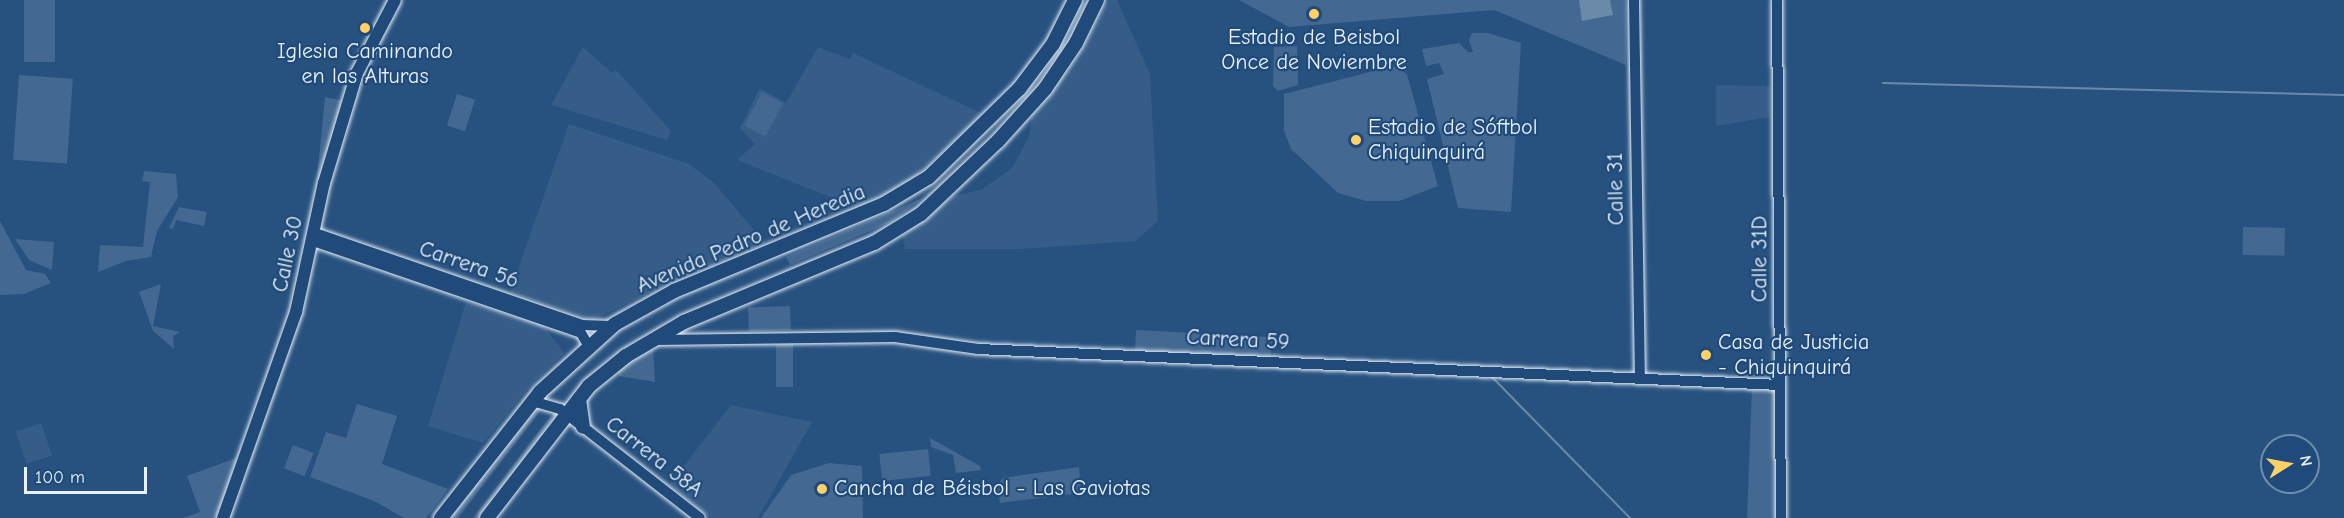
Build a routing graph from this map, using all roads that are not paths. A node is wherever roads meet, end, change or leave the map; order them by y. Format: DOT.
graph roads {
  1 [pos="395,0"];
  2 [pos="1076,0"];
  3 [pos="1097,0"];
  4 [pos="1634,0"];
  5 [pos="1777,0"];
  6 [pos="314,237"];
  7 [pos="684,322"];
  8 [pos="612,326"];
  9 [pos="694,337"];
  10 [pos="646,342"];
  11 [pos="588,345"];
  12 [pos="1640,378"];
  13 [pos="1780,385"];
  14 [pos="579,399"];
  15 [pos="532,401"];
  16 [pos="567,414"];
  17 [pos="583,427"];
  18 [pos="555,430"];
  19 [pos="223,518"];
  20 [pos="441,518"];
  21 [pos="487,518"];
  22 [pos="700,518"];
  23 [pos="1781,518"];
  1 -- 6 [label="main road, Calle 30"];
  2 -- 8 [label="highway, Avenida Pedro de Heredia"];
  3 -- 7 [label="highway"];
  4 -- 12 [label="street, Calle 31"];
  5 -- 13 [label="street, Calle 31D"];
  6 -- 8 [label="street, Carrera 56"];
  6 -- 11 [label="street, Carrera 56"];
  6 -- 19 [label="main road, Calle 30"];
  7 -- 9 [label="street"];
  7 -- 10 [label="highway"];
  8 -- 11 [label="highway, Avenida Pedro de Heredia"];
  9 -- 10 [label="street, Carrera 59"];
  9 -- 12 [label="street, Carrera 59"];
  10 -- 14 [label="highway"];
  11 -- 15 [label="highway, Avenida Pedro de Heredia"];
  12 -- 13 [label="street, Carrera 59"];
  13 -- 23 [label="street, Calle 31D"];
  14 -- 16 [label="highway"];
  14 -- 17 [label="highway"];
  15 -- 16 [label="street, Carrera 58A"];
  15 -- 20 [label="highway, Avenida Pedro de Heredia"];
  16 -- 17 [label="street, Carrera 58A"];
  16 -- 18 [label="highway"];
  17 -- 18 [label="street, Carrera 58A"];
  17 -- 22 [label="street, Carrera 58A"];
  18 -- 21 [label="highway"];
}
